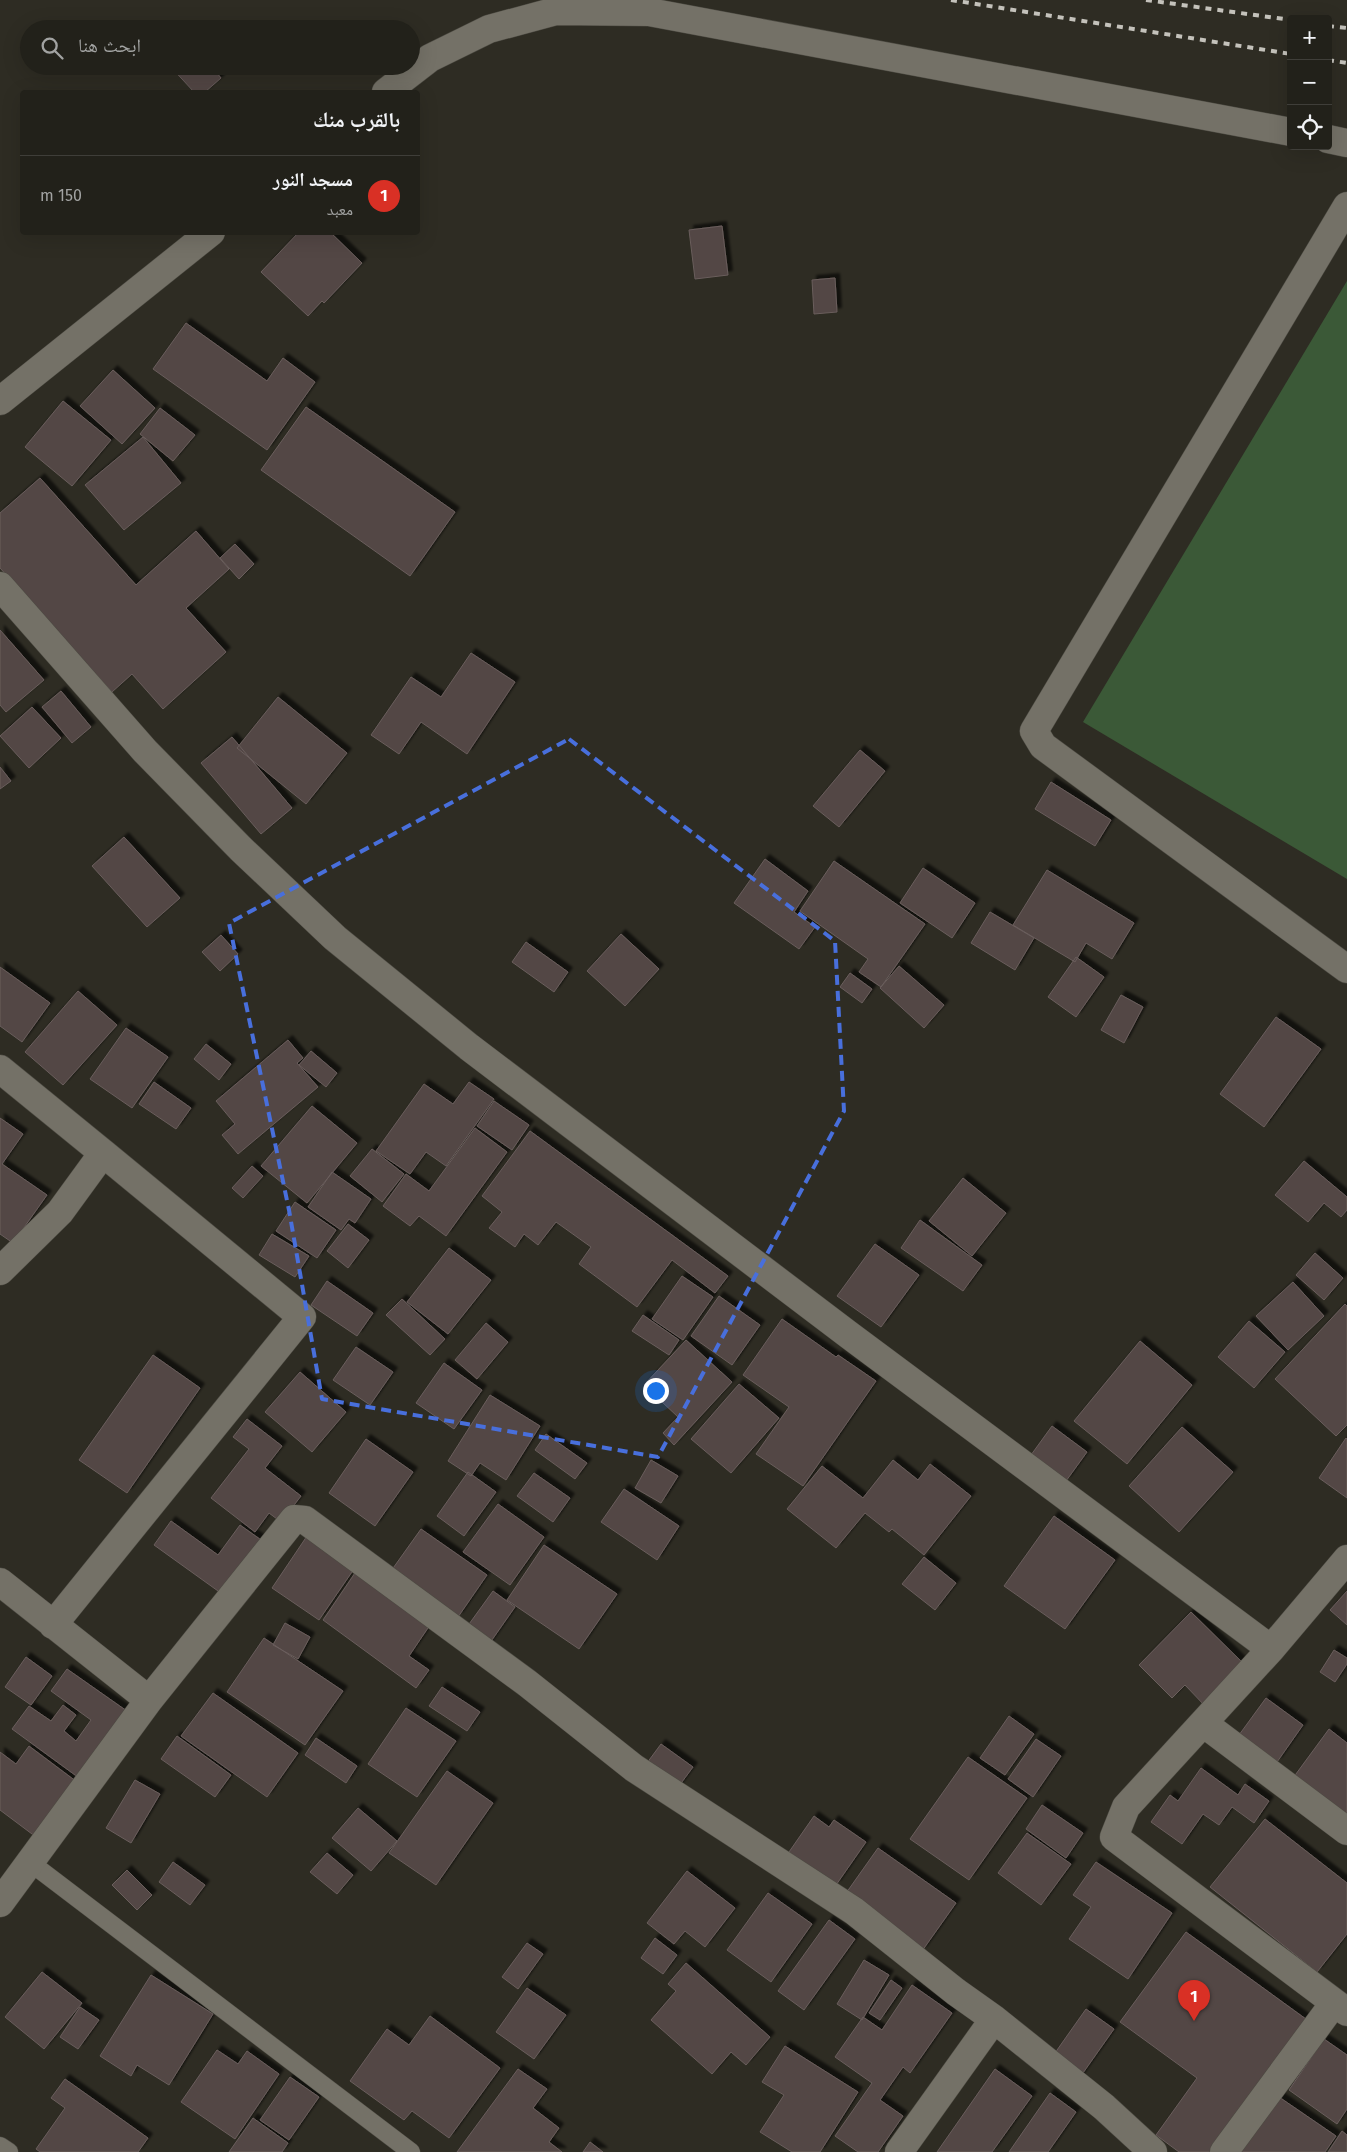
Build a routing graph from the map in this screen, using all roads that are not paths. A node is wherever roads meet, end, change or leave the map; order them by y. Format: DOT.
graph roads {
  1 [pos="420,66"];
  2 [pos="408,75"];
  3 [pos="389,90"];
  4 [pos="1287,131"];
  5 [pos="1332,140"];
  6 [pos="1347,143"];
  7 [pos="1347,206"];
  8 [pos="207,235"];
  9 [pos="0,402"];
  10 [pos="0,586"];
  11 [pos="1347,969"];
  12 [pos="0,1069"];
  13 [pos="104,1152"];
  14 [pos="0,1271"];
  15 [pos="1347,1560"];
  16 [pos="0,1582"];
  17 [pos="53,1625"];
  18 [pos="1271,1649"];
  19 [pos="149,1700"];
  20 [pos="1203,1723"];
  21 [pos="1347,1831"];
  22 [pos="31,1863"];
  23 [pos="0,1903"];
  24 [pos="1341,2007"];
  25 [pos="994,2019"];
  26 [pos="0,2146"];
  27 [pos="9,2152"];
  28 [pos="411,2152"];
  29 [pos="899,2152"];
  30 [pos="1153,2152"];
  31 [pos="1224,2152"];
  1 -- 4 [label="street"];
  2 -- 3 [label="street"];
  5 -- 6 [label="street"];
  7 -- 11 [label="street"];
  8 -- 9 [label="street"];
  10 -- 18 [label="street"];
  12 -- 13 [label="street"];
  13 -- 14 [label="street"];
  13 -- 17 [label="street"];
  15 -- 18 [label="street"];
  16 -- 17 [label="street"];
  17 -- 19 [label="street"];
  18 -- 20 [label="street"];
  19 -- 22 [label="street"];
  19 -- 25 [label="street"];
  20 -- 21 [label="street"];
  20 -- 24 [label="street"];
  22 -- 23 [label="street"];
  22 -- 28 [label="lane"];
  24 -- 31 [label="street"];
  25 -- 29 [label="street"];
  25 -- 30 [label="street"];
  26 -- 27 [label="lane"];
}
